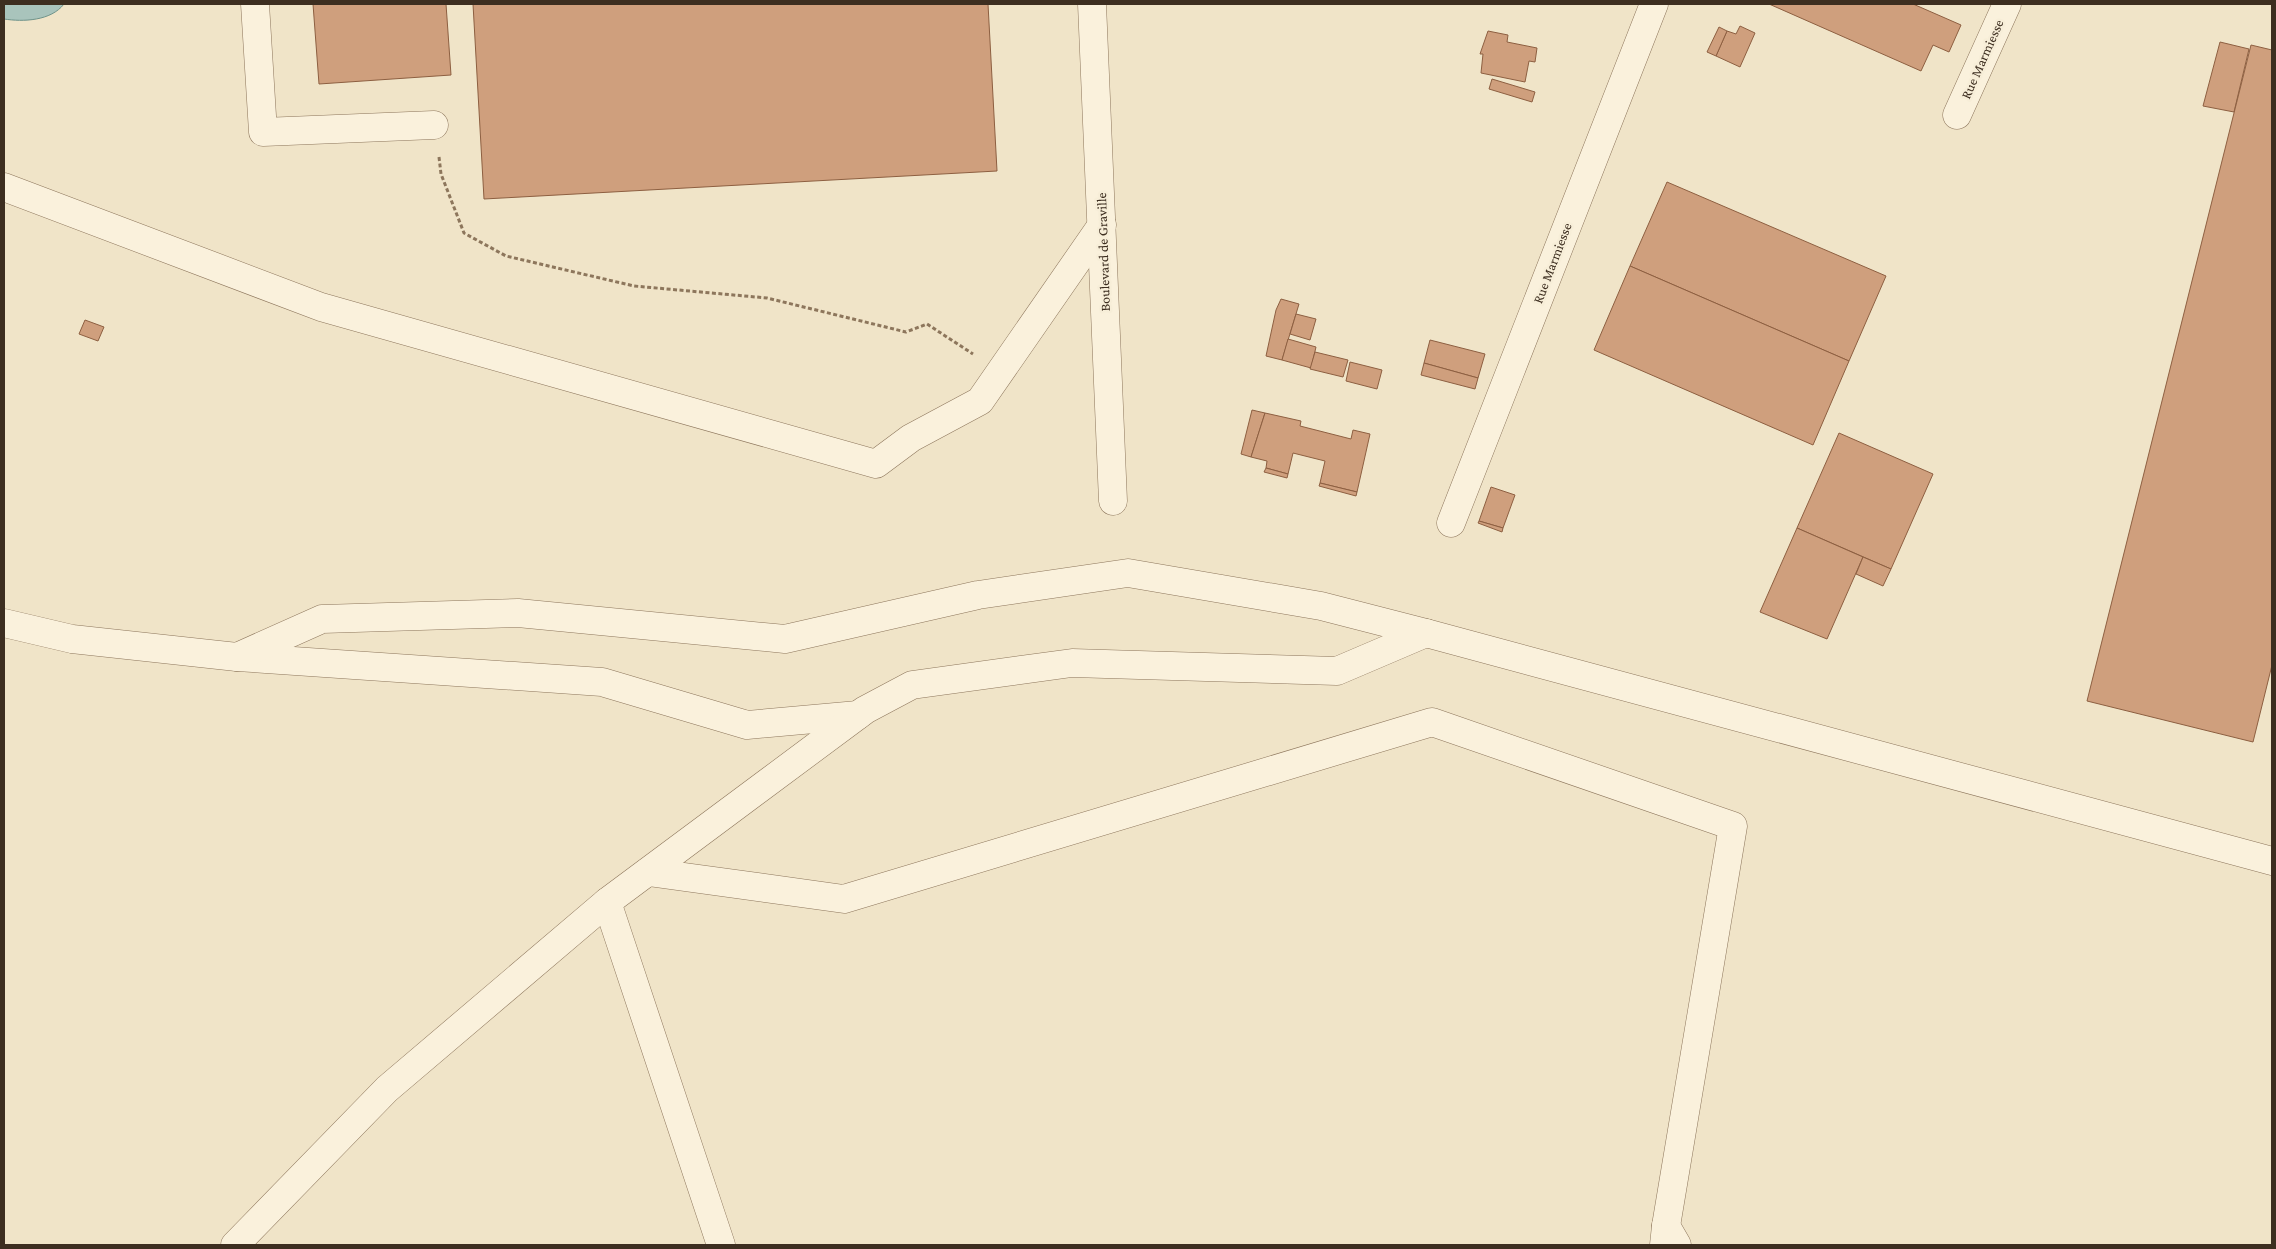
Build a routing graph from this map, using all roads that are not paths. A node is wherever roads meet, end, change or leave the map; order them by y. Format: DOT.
graph roads {
  1 [pos="255,4"];
  2 [pos="1092,4"];
  3 [pos="1654,4"];
  4 [pos="2007,4"];
  5 [pos="1957,115"];
  6 [pos="434,124"];
  7 [pos="4,187"];
  8 [pos="1102,225"];
  9 [pos="1113,501"];
  10 [pos="1451,523"];
  11 [pos="4,623"];
  12 [pos="1426,633"];
  13 [pos="237,658"];
  14 [pos="858,715"];
  15 [pos="2272,861"];
  16 [pos="648,872"];
  17 [pos="608,902"];
  18 [pos="1669,1239"];
  19 [pos="235,1245"];
  20 [pos="721,1245"];
  1 -- 6 [label="street"];
  2 -- 8 [label="street, Boulevard de Graville"];
  3 -- 10 [label="street, Rue Marmiesse"];
  4 -- 5 [label="street, Rue Marmiesse"];
  7 -- 8 [label="street"];
  8 -- 9 [label="street, Boulevard de Graville"];
  11 -- 13 [label="street"];
  12 -- 13 [label="street"];
  12 -- 14 [label="street"];
  12 -- 15 [label="street"];
  13 -- 14 [label="street"];
  14 -- 16 [label="street"];
  16 -- 17 [label="street"];
  16 -- 18 [label="street"];
  17 -- 19 [label="street"];
  17 -- 20 [label="street"];
}
